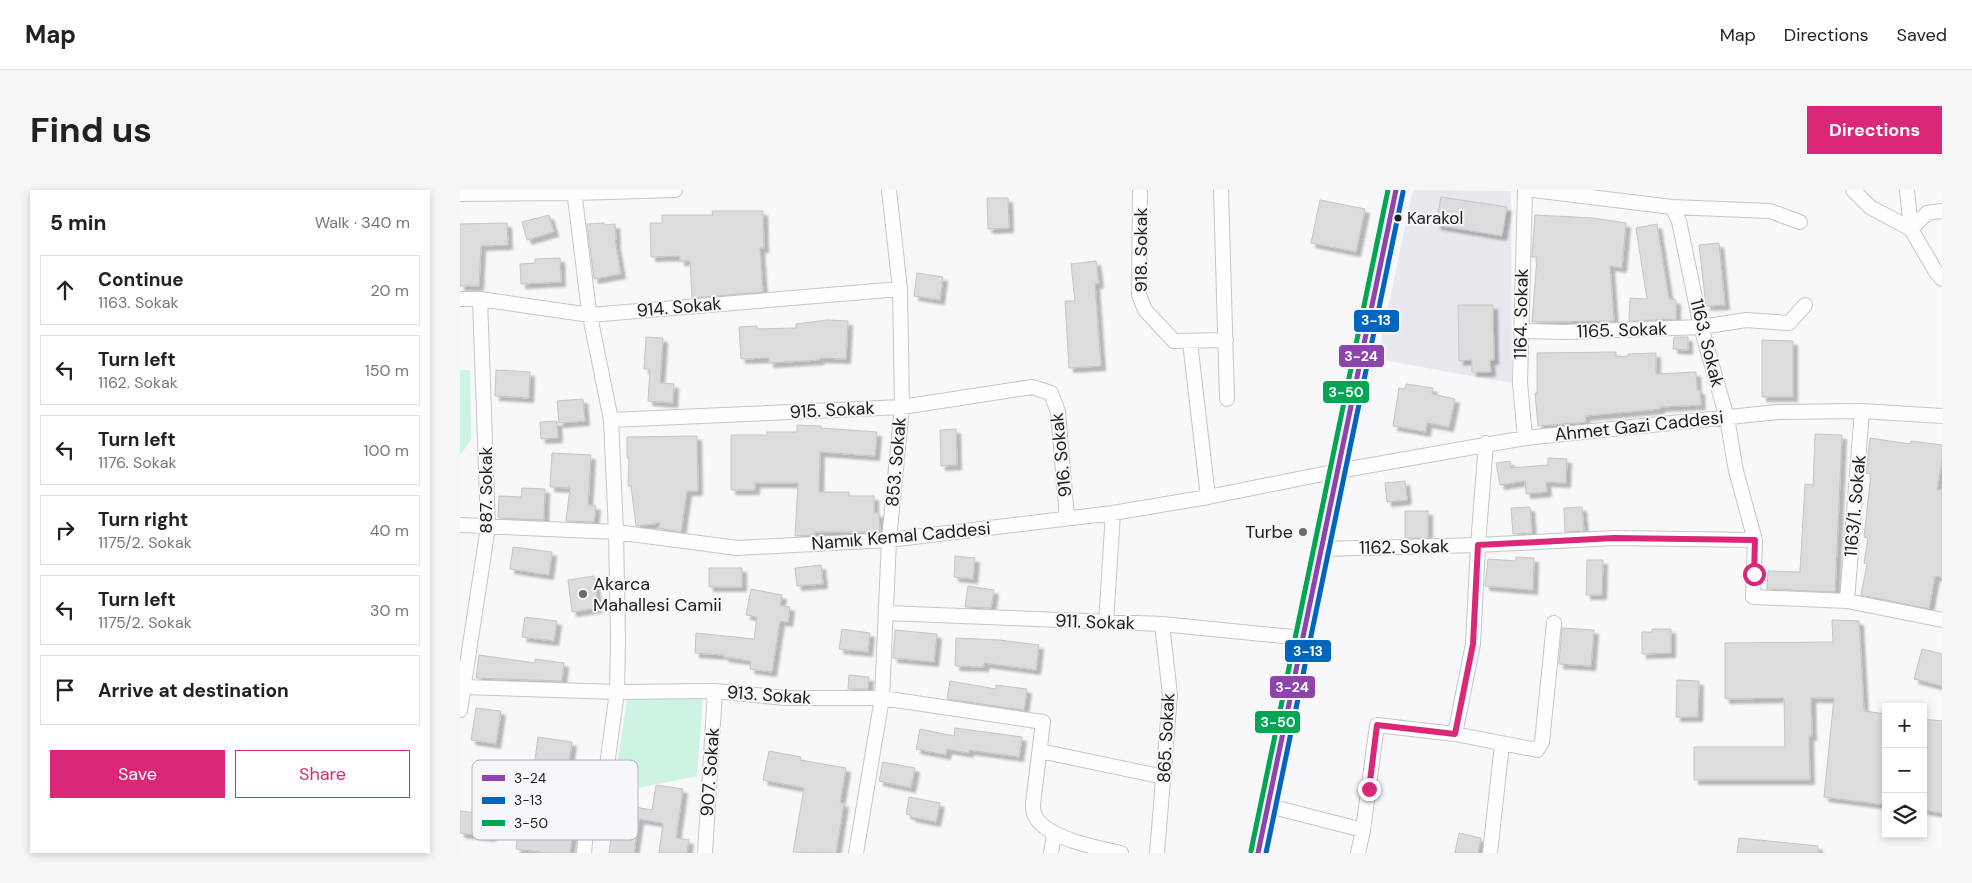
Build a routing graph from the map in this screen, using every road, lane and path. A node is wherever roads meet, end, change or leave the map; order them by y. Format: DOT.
graph roads {
  1 [pos="675,190"];
  2 [pos="889,190"];
  3 [pos="1140,190"];
  4 [pos="1221,190"];
  5 [pos="1396,190"];
  6 [pos="1525,190"];
  7 [pos="1534,190"];
  8 [pos="1853,190"];
  9 [pos="1907,190"];
  10 [pos="574,192"];
  11 [pos="460,194"];
  12 [pos="1672,207"];
  13 [pos="1942,211"];
  14 [pos="1800,222"];
  15 [pos="1912,229"];
  16 [pos="1942,279"];
  17 [pos="900,289"];
  18 [pos="460,299"];
  19 [pos="480,299"];
  20 [pos="1805,305"];
  21 [pos="590,315"];
  22 [pos="1701,327"];
  23 [pos="1521,331"];
  24 [pos="1226,340"];
  25 [pos="1190,342"];
  26 [pos="1051,393"];
  27 [pos="1227,399"];
  28 [pos="902,407"];
  29 [pos="1862,411"];
  30 [pos="1942,416"];
  31 [pos="1727,418"];
  32 [pos="611,420"];
  33 [pos="1525,438"];
  34 [pos="1486,443"];
  35 [pos="1338,471"];
  36 [pos="1208,497"];
  37 [pos="1113,513"];
  38 [pos="1067,518"];
  39 [pos="460,525"];
  40 [pos="488,527"];
  41 [pos="616,532"];
  42 [pos="889,540"];
  43 [pos="1755,540"];
  44 [pos="1478,545"];
  45 [pos="1322,549"];
  46 [pos="1847,601"];
  47 [pos="886,614"];
  48 [pos="1942,620"];
  49 [pos="1106,622"];
  50 [pos="1554,623"];
  51 [pos="1162,624"];
  52 [pos="1303,638"];
  53 [pos="464,687"];
  54 [pos="715,691"];
  55 [pos="617,692"];
  56 [pos="882,698"];
  57 [pos="460,710"];
  58 [pos="1455,734"];
  59 [pos="1502,744"];
  60 [pos="1040,751"];
  61 [pos="608,760"];
  62 [pos="1164,777"];
  63 [pos="1269,806"];
  64 [pos="1363,830"];
  65 [pos="1054,834"];
  66 [pos="585,840"];
  67 [pos="1100,851"];
  68 [pos="584,853"];
  69 [pos="705,853"];
  70 [pos="856,853"];
  71 [pos="1051,853"];
  72 [pos="1121,853"];
  73 [pos="1157,853"];
  74 [pos="1258,853"];
  75 [pos="1358,853"];
  76 [pos="1490,853"];
  1 -- 10 [label="street"];
  2 -- 17 [label="street, 853. Sokak"];
  3 -- 25 [label="street, 918. Sokak"];
  4 -- 24 [label="street"];
  5 -- 35 [label="main road"];
  6 -- 23 [label="street, 1164. Sokak"];
  7 -- 12 [label="street"];
  8 -- 15 [label="street"];
  9 -- 15 [label="street"];
  10 -- 11 [label="street"];
  10 -- 21 [label="street"];
  12 -- 14 [label="street"];
  12 -- 22 [label="street, 1163. Sokak"];
  13 -- 15 [label="street"];
  15 -- 16 [label="street"];
  17 -- 21 [label="street, 914. Sokak"];
  17 -- 28 [label="street, 853. Sokak"];
  18 -- 19 [label="street, 914. Sokak"];
  19 -- 21 [label="street, 914. Sokak"];
  19 -- 40 [label="street, 887. Sokak"];
  20 -- 22 [label="street, 1165. Sokak"];
  21 -- 32 [label="street"];
  22 -- 23 [label="street, 1165. Sokak"];
  22 -- 31 [label="street, 1163. Sokak"];
  23 -- 33 [label="street, 1164. Sokak"];
  24 -- 25 [label="street, 918. Sokak"];
  24 -- 27 [label="street"];
  25 -- 36 [label="street"];
  26 -- 28 [label="street, 915. Sokak"];
  26 -- 38 [label="street, 916. Sokak"];
  28 -- 32 [label="street, 915. Sokak"];
  28 -- 42 [label="street, 853. Sokak"];
  29 -- 30 [label="street, Ahmet Gazi Caddesi"];
  29 -- 31 [label="street, Ahmet Gazi Caddesi"];
  29 -- 46 [label="street, 1163/1. Sokak"];
  31 -- 33 [label="street, Ahmet Gazi Caddesi"];
  31 -- 43 [label="street, 1163. Sokak"];
  32 -- 41 [label="street"];
  33 -- 34 [label="street, Ahmet Gazi Caddesi"];
  34 -- 35 [label="street, Ahmet Gazi Caddesi"];
  34 -- 44 [label="street"];
  35 -- 36 [label="street, Namık Kemal Caddesi"];
  35 -- 45 [label="main road"];
  36 -- 37 [label="street, Namık Kemal Caddesi"];
  37 -- 38 [label="street, Namık Kemal Caddesi"];
  37 -- 49 [label="street"];
  38 -- 42 [label="street, Namık Kemal Caddesi"];
  39 -- 40 [label="street, Namık Kemal Caddesi"];
  40 -- 41 [label="street, Namık Kemal Caddesi"];
  40 -- 53 [label="street, 887. Sokak"];
  41 -- 42 [label="street, Namık Kemal Caddesi"];
  41 -- 55 [label="street"];
  42 -- 47 [label="street, 853. Sokak"];
  43 -- 44 [label="street, 1162. Sokak"];
  43 -- 46 [label="street, 1163. Sokak"];
  44 -- 45 [label="street, 1162. Sokak"];
  44 -- 58 [label="street"];
  45 -- 52 [label="main road"];
  46 -- 48 [label="street"];
  47 -- 49 [label="street, 911. Sokak"];
  47 -- 56 [label="street, 853. Sokak"];
  49 -- 51 [label="street, 911. Sokak"];
  50 -- 59 [label="street"];
  51 -- 52 [label="street, 911. Sokak"];
  51 -- 62 [label="street, 865. Sokak"];
  52 -- 63 [label="main road"];
  53 -- 55 [label="street, 913. Sokak"];
  53 -- 57 [label="street, 887. Sokak"];
  54 -- 55 [label="street, 913. Sokak"];
  54 -- 56 [label="street, 913. Sokak"];
  54 -- 69 [label="street, 907. Sokak"];
  55 -- 61 [label="street"];
  56 -- 60 [label="street, 913. Sokak"];
  56 -- 70 [label="street, 853. Sokak"];
  58 -- 59 [label="street"];
  58 -- 64 [label="street"];
  59 -- 76 [label="street"];
  60 -- 62 [label="street"];
  60 -- 65 [label="street, 913. Sokak"];
  62 -- 73 [label="street, 865. Sokak"];
  63 -- 64 [label="street"];
  63 -- 74 [label="main road"];
  64 -- 75 [label="street"];
  65 -- 67 [label="street, 913. Sokak"];
  65 -- 71 [label="street"];
  66 -- 68 [label="street"];
  67 -- 72 [label="street, 913. Sokak"];
}
